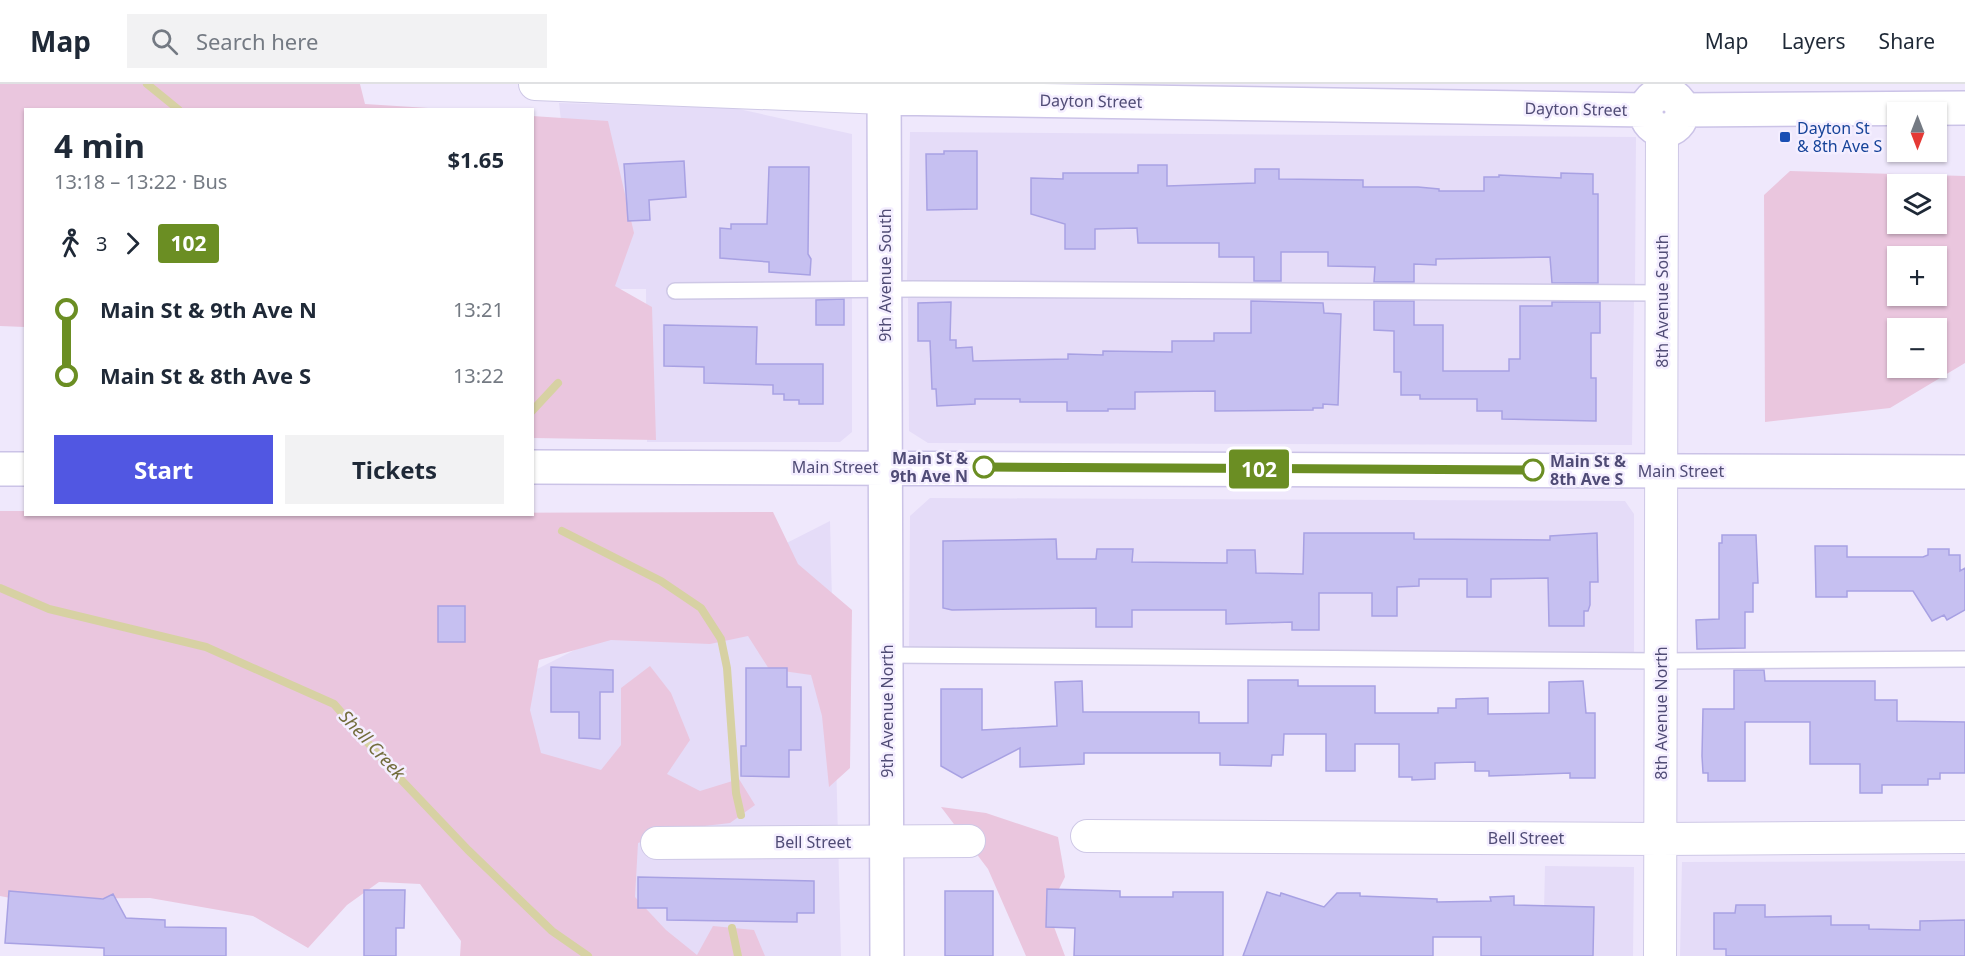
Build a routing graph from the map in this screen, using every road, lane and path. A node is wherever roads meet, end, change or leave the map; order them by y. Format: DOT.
graph roads {
  1 [pos="535,84"];
  2 [pos="884,91"];
  3 [pos="1663,106"];
  4 [pos="1965,108"];
  5 [pos="885,289"];
  6 [pos="675,291"];
  7 [pos="1663,293"];
  8 [pos="886,467"];
  9 [pos="534,468"];
  10 [pos="0,469"];
  11 [pos="24,469"];
  12 [pos="1662,471"];
  13 [pos="1965,472"];
  14 [pos="887,655"];
  15 [pos="1965,659"];
  16 [pos="1661,661"];
  17 [pos="1087,836"];
  18 [pos="1965,837"];
  19 [pos="1660,839"];
  20 [pos="888,841"];
  21 [pos="969,841"];
  22 [pos="657,843"];
  23 [pos="887,956"];
  24 [pos="1660,956"];
  1 -- 2 [label="street, Dayton Street"];
  2 -- 3 [label="main road, Dayton Street"];
  2 -- 5 [label="main road, 9th Avenue South"];
  3 -- 4 [label="main road, Dayton Street"];
  3 -- 7 [label="street, 8th Avenue South"];
  5 -- 6 [label="lane"];
  5 -- 7 [label="lane"];
  5 -- 8 [label="main road, 9th Avenue South"];
  7 -- 12 [label="street, 8th Avenue South"];
  8 -- 9 [label="main road, Main Street"];
  8 -- 12 [label="main road, Main Street"];
  8 -- 14 [label="main road, 9th Avenue North"];
  10 -- 11 [label="main road"];
  12 -- 13 [label="main road, Main Street"];
  12 -- 16 [label="street, 8th Avenue North"];
  14 -- 16 [label="lane"];
  14 -- 20 [label="main road, 9th Avenue North"];
  15 -- 16 [label="lane"];
  16 -- 19 [label="street, 8th Avenue North"];
  17 -- 19 [label="street, Bell Street"];
  18 -- 19 [label="street, Bell Street"];
  19 -- 24 [label="street, 8th Avenue North"];
  20 -- 21 [label="street, Bell Street"];
  20 -- 22 [label="street, Bell Street"];
  20 -- 23 [label="main road, 9th Avenue North"];
}
